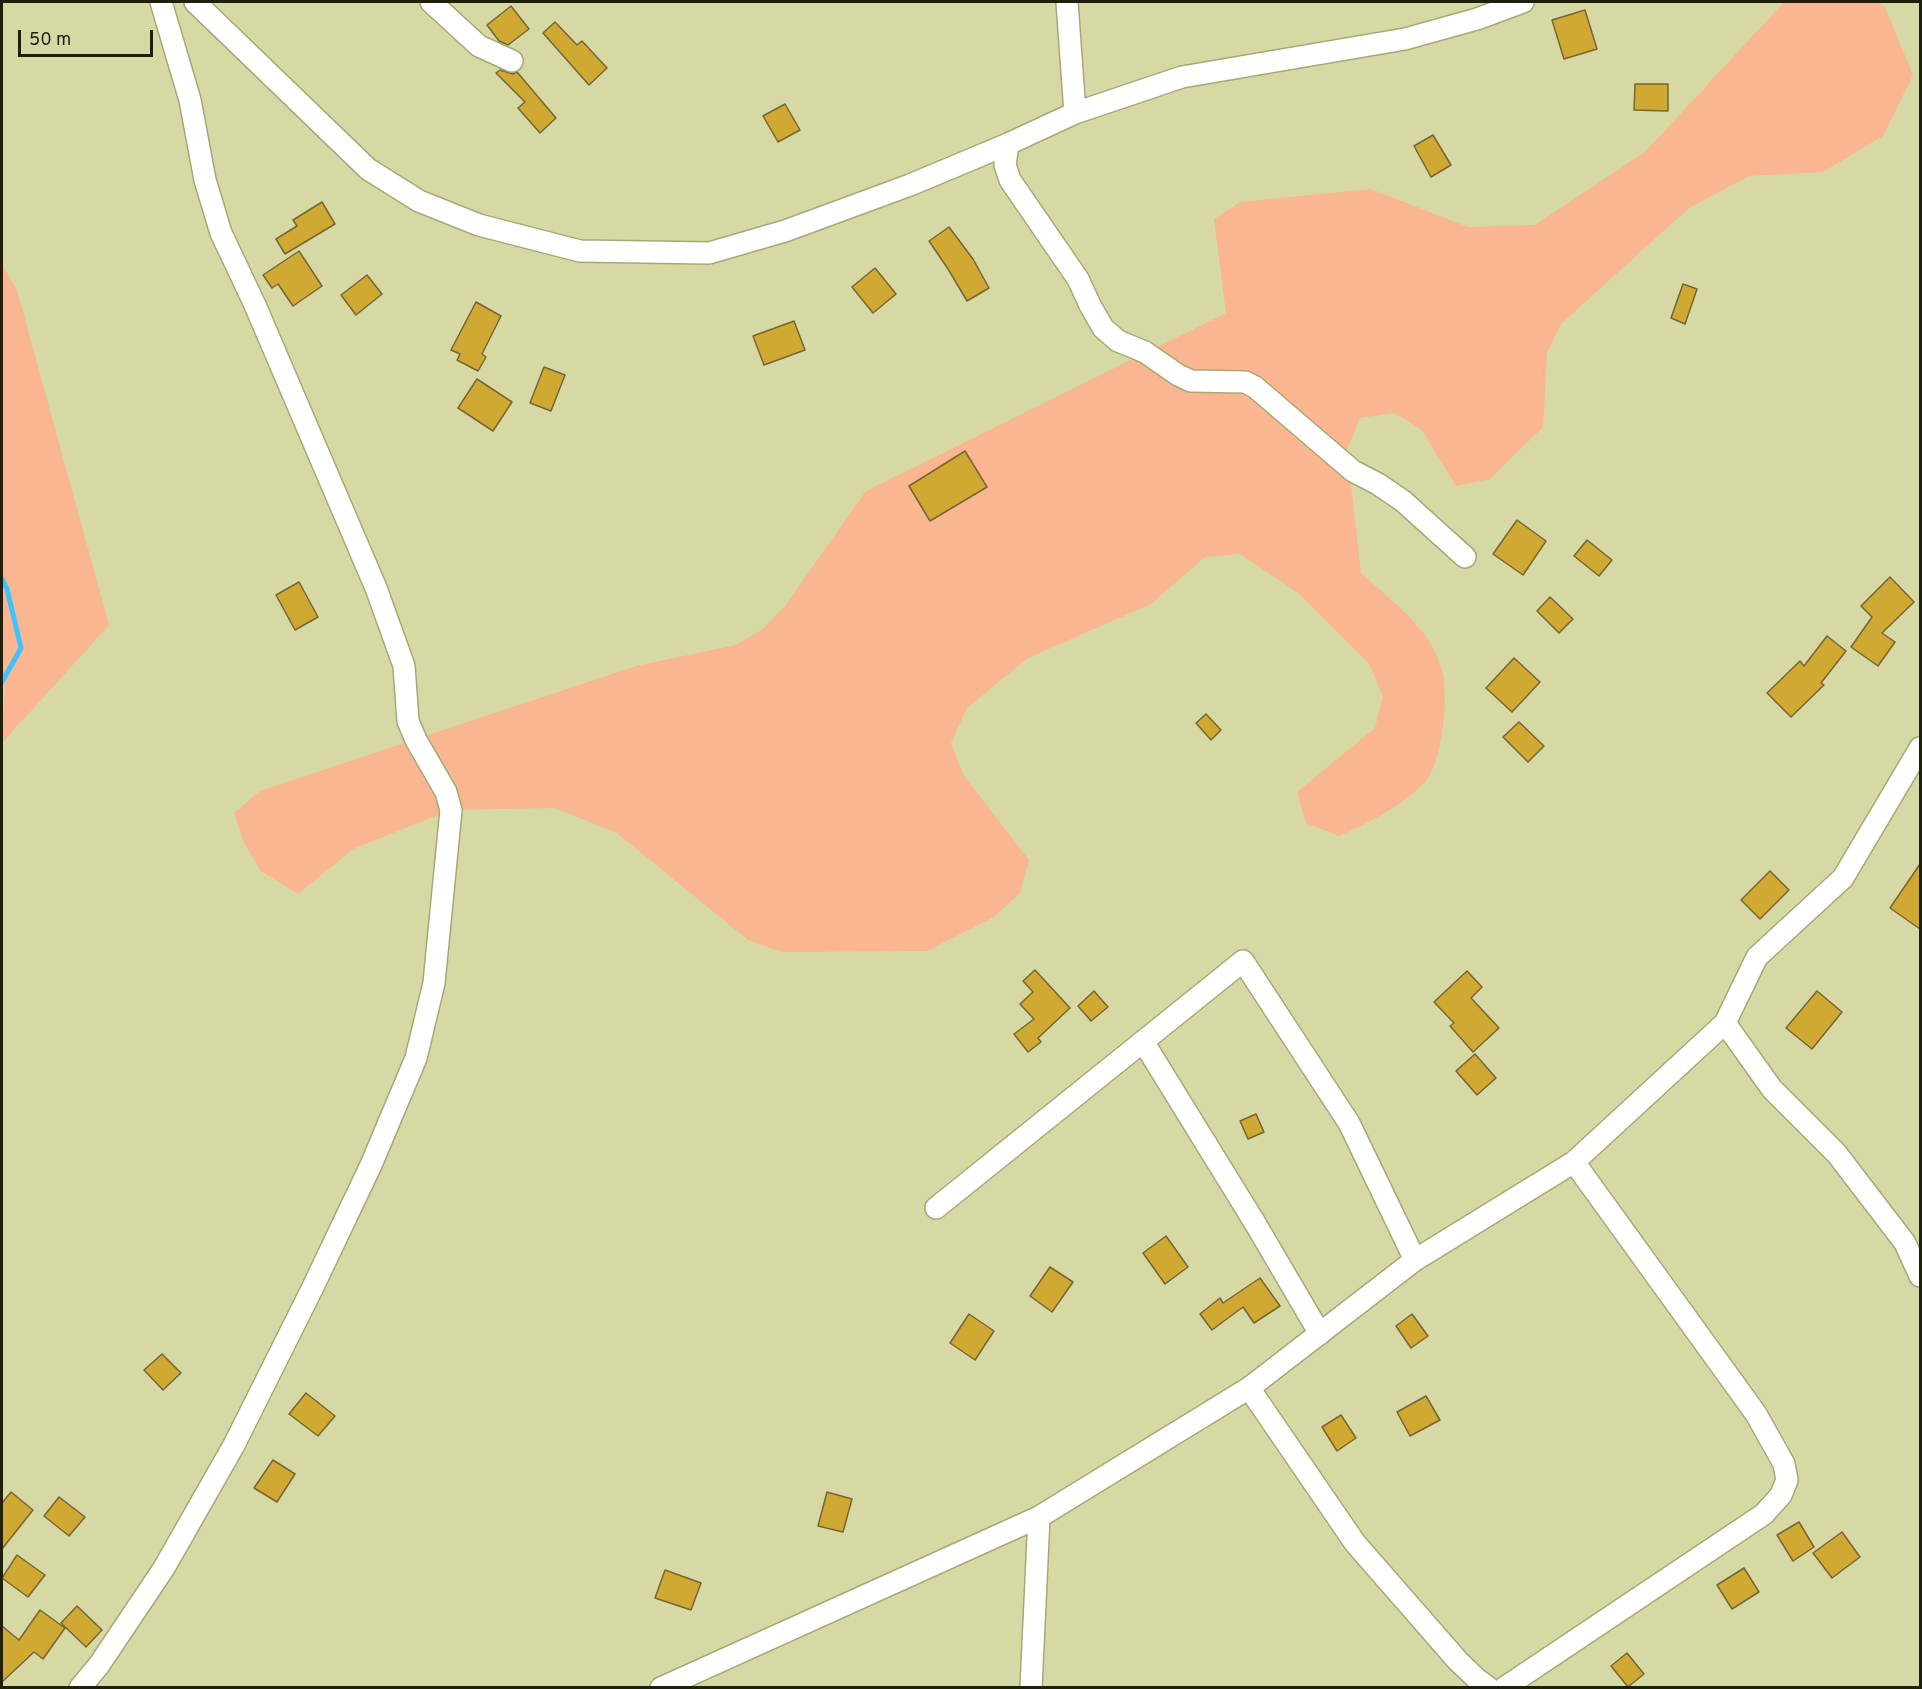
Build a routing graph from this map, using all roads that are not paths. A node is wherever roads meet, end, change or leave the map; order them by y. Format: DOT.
graph roads {
  1 [pos="161,2"];
  2 [pos="195,2"];
  3 [pos="431,2"];
  4 [pos="1067,2"];
  5 [pos="1524,2"];
  6 [pos="512,61"];
  7 [pos="1075,113"];
  8 [pos="1008,144"];
  9 [pos="1465,557"];
  10 [pos="1920,748"];
  11 [pos="1725,1023"];
  12 [pos="1144,1043"];
  13 [pos="1574,1162"];
  14 [pos="936,1208"];
  15 [pos="1415,1260"];
  16 [pos="1920,1276"];
  17 [pos="1320,1334"];
  18 [pos="1249,1388"];
  19 [pos="1039,1517"];
  20 [pos="80,1688"];
  21 [pos="661,1688"];
  22 [pos="1031,1688"];
  23 [pos="1489,1688"];
  24 [pos="1504,1688"];
  1 -- 20 [label="street"];
  2 -- 8 [label="street"];
  3 -- 6 [label="street"];
  4 -- 7 [label="street"];
  5 -- 7 [label="street"];
  7 -- 8 [label="street"];
  8 -- 9 [label="street"];
  10 -- 11 [label="street"];
  11 -- 13 [label="street"];
  11 -- 16 [label="street"];
  12 -- 14 [label="street"];
  12 -- 15 [label="street"];
  12 -- 17 [label="street"];
  13 -- 15 [label="street"];
  13 -- 24 [label="street"];
  15 -- 17 [label="street"];
  17 -- 18 [label="street"];
  18 -- 19 [label="street"];
  18 -- 23 [label="street"];
  19 -- 21 [label="street"];
  19 -- 22 [label="street"];
}
